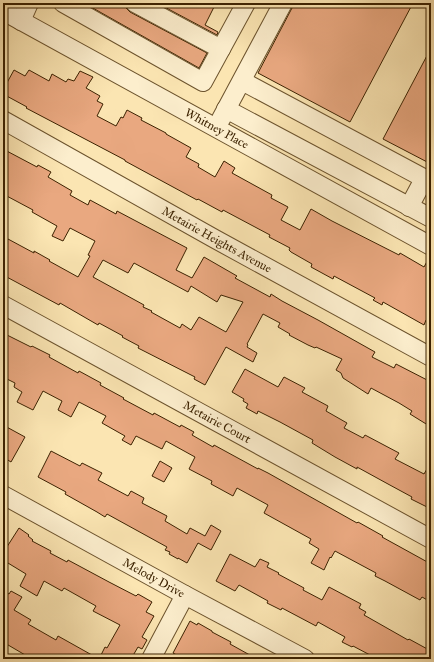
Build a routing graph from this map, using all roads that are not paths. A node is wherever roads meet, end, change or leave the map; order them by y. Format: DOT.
graph roads {
  1 [pos="29,3"];
  2 [pos="62,3"];
  3 [pos="136,3"];
  4 [pos="246,3"];
  5 [pos="283,3"];
  6 [pos="3,11"];
  7 [pos="21,21"];
  8 [pos="221,49"];
  9 [pos="242,81"];
  10 [pos="226,109"];
  11 [pos="3,120"];
  12 [pos="216,128"];
  13 [pos="427,180"];
  14 [pos="409,206"];
  15 [pos="431,218"];
  16 [pos="431,246"];
  17 [pos="3,305"];
  18 [pos="431,357"];
  19 [pos="3,495"];
  20 [pos="431,539"];
  21 [pos="185,595"];
  22 [pos="151,659"];
  23 [pos="305,659"];
  1 -- 7 [label="street"];
  2 -- 8 [label="street"];
  3 -- 8 [label="street"];
  4 -- 8 [label="street"];
  5 -- 9 [label="street"];
  6 -- 7 [label="street, Whitney Place"];
  7 -- 12 [label="street, Whitney Place"];
  9 -- 10 [label="street"];
  9 -- 13 [label="street"];
  10 -- 12 [label="street"];
  10 -- 14 [label="street"];
  11 -- 18 [label="street, Metairie Heights Avenue"];
  12 -- 16 [label="street, Whitney Place"];
  13 -- 14 [label="street"];
  14 -- 15 [label="street"];
  17 -- 20 [label="street, Metairie Court"];
  19 -- 21 [label="street, Melody Drive"];
  21 -- 22 [label="street"];
  21 -- 23 [label="street, Melody Drive"];
}
